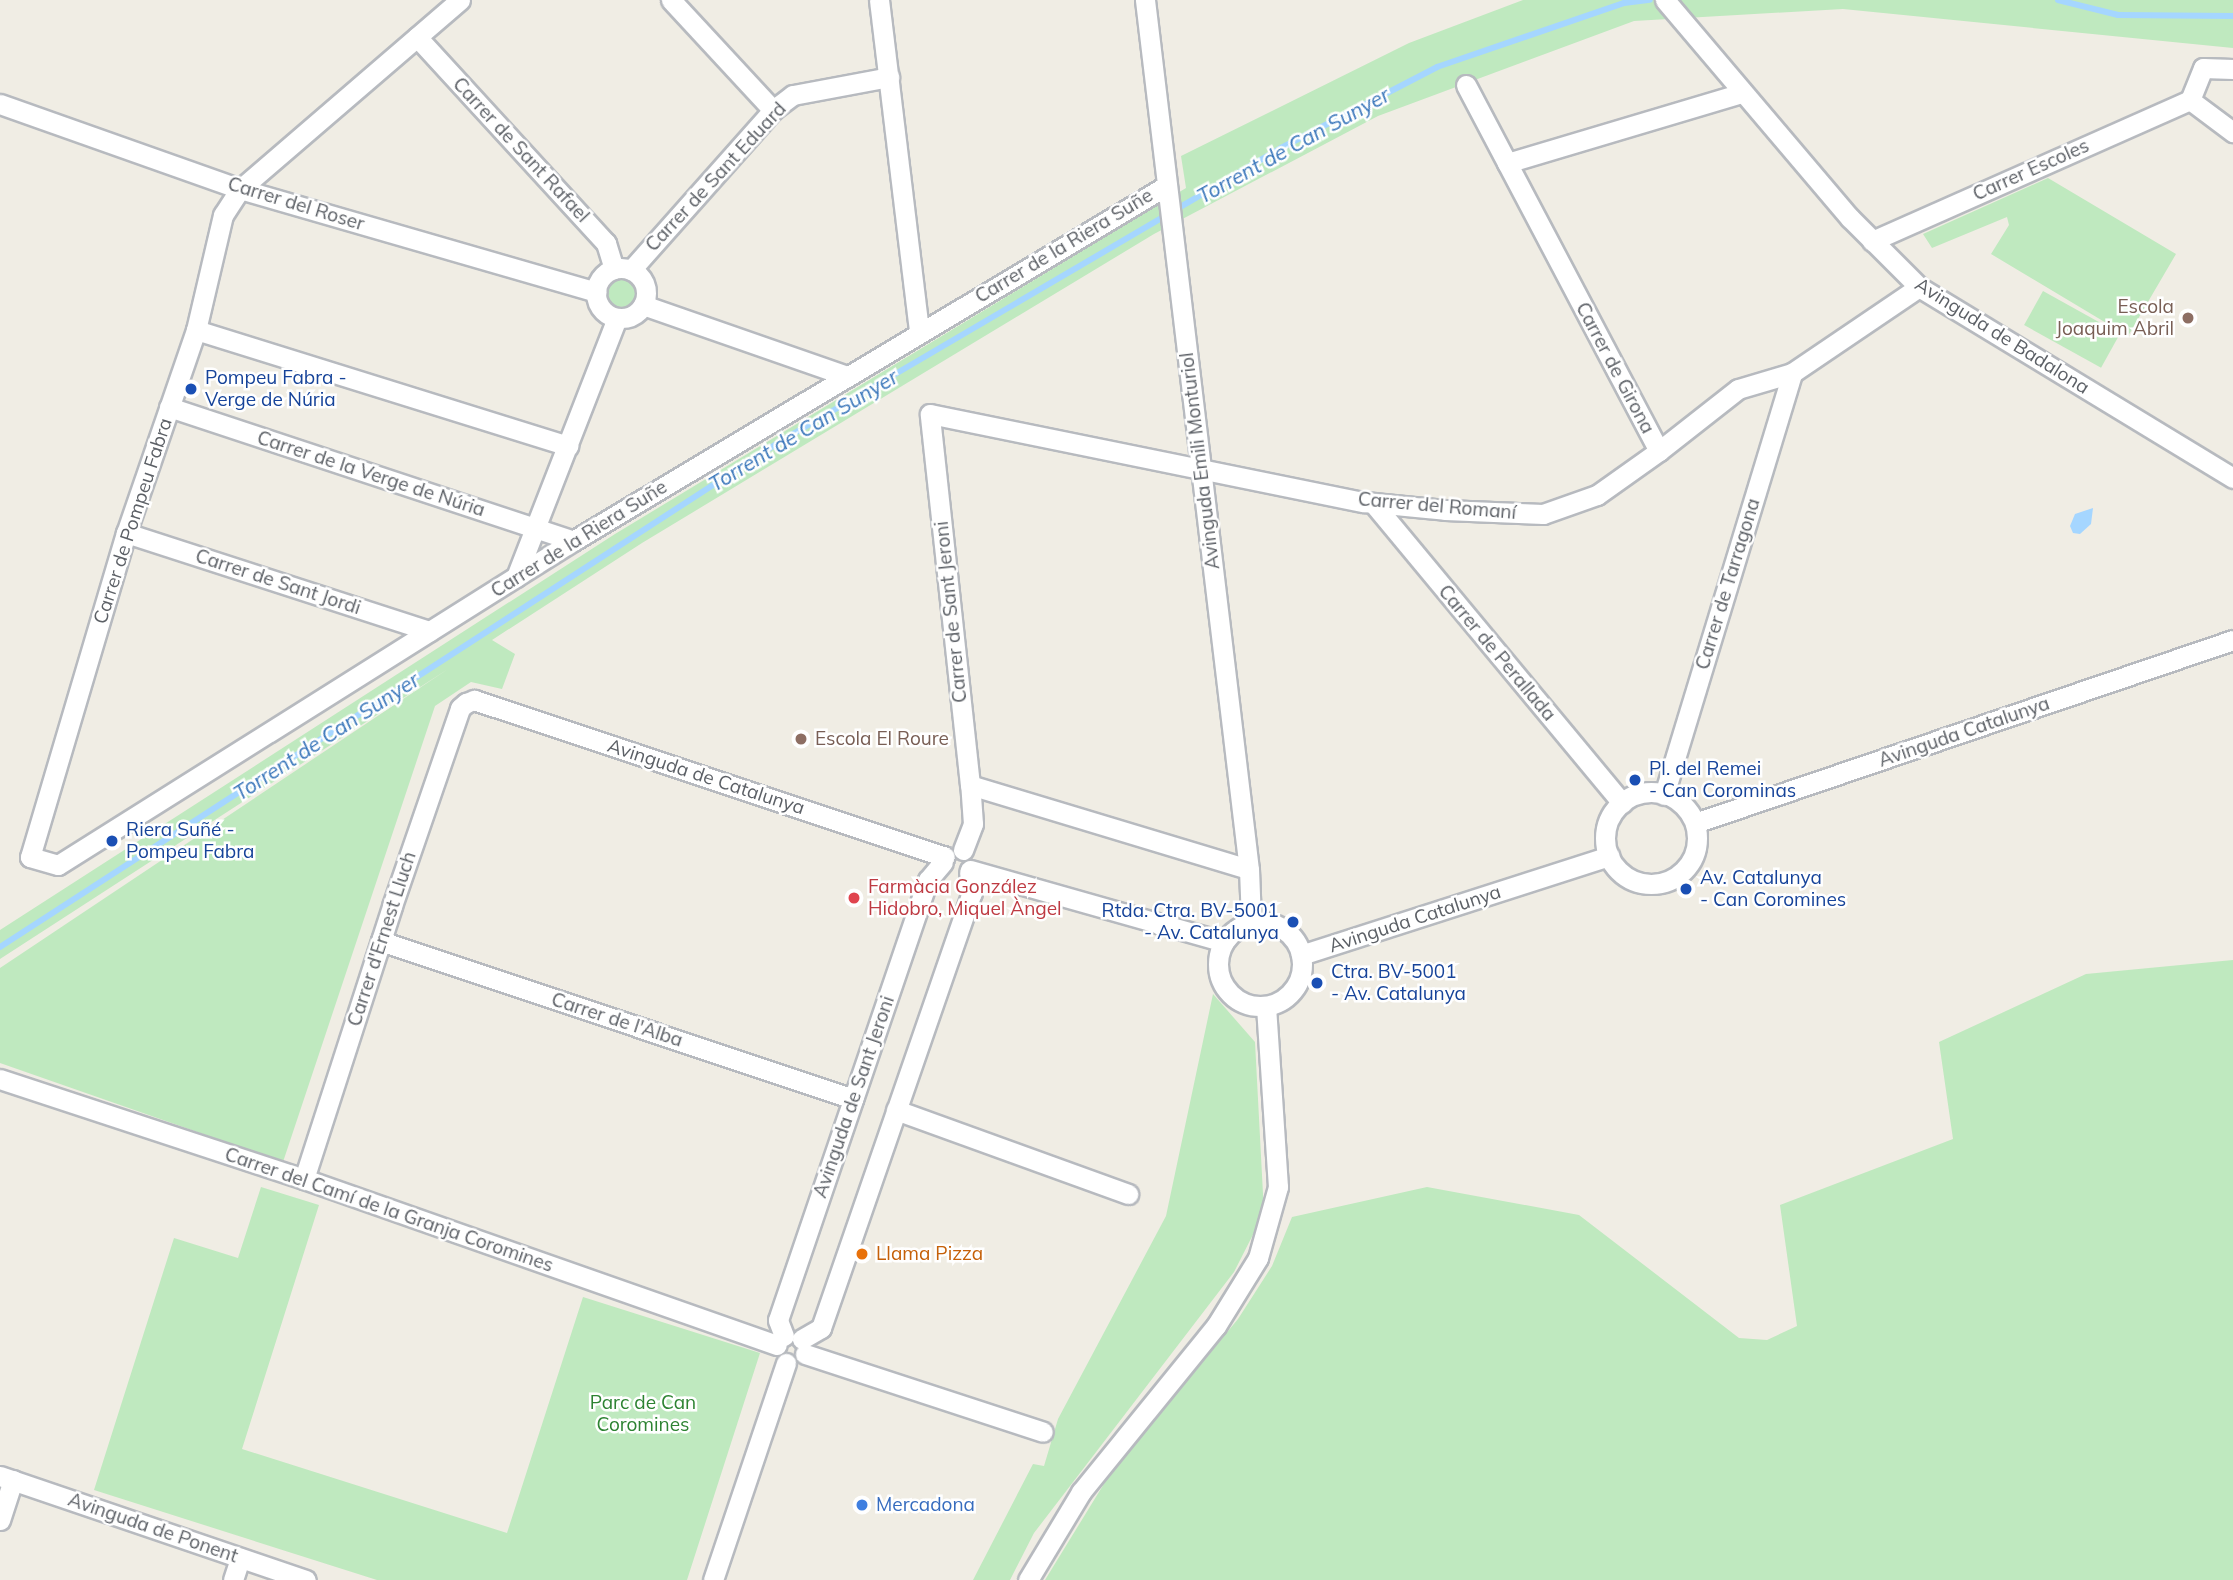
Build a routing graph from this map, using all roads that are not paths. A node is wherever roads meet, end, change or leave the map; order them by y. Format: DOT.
graph roads {
  1 [pos="460,0"];
  2 [pos="671,0"];
  3 [pos="879,0"];
  4 [pos="1145,0"];
  5 [pos="1665,0"];
  6 [pos="417,37"];
  7 [pos="2233,69"];
  8 [pos="889,77"];
  9 [pos="1466,85"];
  10 [pos="1742,93"];
  11 [pos="2190,100"];
  12 [pos="0,104"];
  13 [pos="773,110"];
  14 [pos="2233,132"];
  15 [pos="1507,163"];
  16 [pos="240,189"];
  17 [pos="1166,191"];
  18 [pos="1872,241"];
  19 [pos="622,269"];
  20 [pos="1919,287"];
  21 [pos="596,292"];
  22 [pos="643,306"];
  23 [pos="617,318"];
  24 [pos="196,330"];
  25 [pos="919,331"];
  26 [pos="1792,373"];
  27 [pos="847,376"];
  28 [pos="169,407"];
  29 [pos="930,414"];
  30 [pos="568,446"];
  31 [pos="1659,451"];
  32 [pos="1202,471"];
  33 [pos="2233,478"];
  34 [pos="1373,503"];
  35 [pos="537,529"];
  36 [pos="126,533"];
  37 [pos="573,541"];
  38 [pos="516,578"];
  39 [pos="430,631"];
  40 [pos="2233,640"];
  41 [pos="466,703"];
  42 [pos="970,785"];
  43 [pos="1664,795"];
  44 [pos="1622,803"];
  45 [pos="1695,823"];
  46 [pos="951,856"];
  47 [pos="1609,856"];
  48 [pos="30,857"];
  49 [pos="1249,869"];
  50 [pos="970,871"];
  51 [pos="1251,922"];
  52 [pos="381,941"];
  53 [pos="1224,942"];
  54 [pos="1301,955"];
  55 [pos="1266,1007"];
  56 [pos="0,1079"];
  57 [pos="853,1099"];
  58 [pos="897,1110"];
  59 [pos="304,1179"];
  60 [pos="1128,1195"];
  61 [pos="792,1343"];
  62 [pos="1043,1432"];
  63 [pos="6,1478"];
  64 [pos="0,1520"];
  65 [pos="240,1558"];
  66 [pos="233,1580"];
  67 [pos="306,1580"];
  68 [pos="713,1580"];
  69 [pos="1028,1580"];
  1 -- 6 [label="street, Carrer de Pompeu Fabra"];
  2 -- 13 [label="street"];
  3 -- 8 [label="street"];
  4 -- 17 [label="street, Avinguda Emili Monturiol"];
  5 -- 10 [label="street, Avinguda de Badalona"];
  6 -- 16 [label="street, Carrer de Pompeu Fabra"];
  6 -- 19 [label="street, Carrer de Sant Rafael"];
  7 -- 11 [label="street"];
  8 -- 13 [label="street, Carrer de Sant Eduard"];
  8 -- 25 [label="street"];
  9 -- 15 [label="street, Carrer de Girona"];
  10 -- 15 [label="street"];
  10 -- 18 [label="street, Avinguda de Badalona"];
  11 -- 14 [label="street"];
  11 -- 18 [label="street, Carrer Escoles"];
  12 -- 16 [label="street, Carrer del Roser"];
  13 -- 19 [label="street, Carrer de Sant Eduard"];
  15 -- 31 [label="street, Carrer de Girona"];
  16 -- 21 [label="street, Carrer del Roser"];
  16 -- 24 [label="street, Carrer de Pompeu Fabra"];
  17 -- 25 [label="street, Carrer de la Riera Suñe"];
  17 -- 32 [label="street, Avinguda Emili Monturiol"];
  18 -- 20 [label="street, Avinguda de Badalona"];
  19 -- 21 [label="street"];
  19 -- 22 [label="street"];
  20 -- 26 [label="street, Carrer de Girona"];
  20 -- 33 [label="street, Avinguda de Badalona"];
  21 -- 23 [label="street"];
  22 -- 23 [label="street"];
  22 -- 27 [label="street"];
  23 -- 30 [label="street"];
  24 -- 28 [label="street, Carrer de Pompeu Fabra"];
  24 -- 30 [label="street"];
  25 -- 27 [label="street, Carrer de la Riera Suñe"];
  26 -- 31 [label="street, Carrer de Girona"];
  26 -- 43 [label="street, Carrer de Tarragona"];
  27 -- 37 [label="street, Carrer de la Riera Suñe"];
  28 -- 35 [label="street, Carrer de la Verge de Núria"];
  28 -- 36 [label="street, Carrer de Pompeu Fabra"];
  29 -- 32 [label="street, Carrer del Romaní"];
  29 -- 42 [label="street, Carrer de Sant Jeroni"];
  30 -- 35 [label="street"];
  31 -- 34 [label="street, Carrer del Romaní"];
  32 -- 34 [label="street, Carrer del Romaní"];
  32 -- 49 [label="street, Avinguda Emili Monturiol"];
  34 -- 44 [label="street, Carrer de Perallada"];
  35 -- 37 [label="street, Carrer de la Verge de Núria"];
  35 -- 38 [label="street"];
  36 -- 39 [label="street, Carrer de Sant Jordi"];
  36 -- 48 [label="street, Carrer de Pompeu Fabra"];
  37 -- 38 [label="street, Carrer de la Riera Suñe"];
  38 -- 39 [label="street, Carrer de la Riera Suñe"];
  39 -- 48 [label="street, Carrer de la Riera Suñe"];
  40 -- 45 [label="street, Avinguda Catalunya"];
  41 -- 46 [label="street, Avinguda de Catalunya"];
  41 -- 52 [label="street, Carrer d'Ernest Lluch"];
  42 -- 46 [label="street, Carrer de Sant Jeroni"];
  42 -- 49 [label="street"];
  43 -- 44 [label="street"];
  43 -- 45 [label="street"];
  44 -- 47 [label="street"];
  45 -- 47 [label="street"];
  46 -- 50 [label="street"];
  46 -- 57 [label="street, Avinguda de Sant Jeroni"];
  47 -- 54 [label="street, Avinguda Catalunya"];
  49 -- 51 [label="street, Avinguda Emili Monturiol"];
  50 -- 53 [label="street"];
  50 -- 58 [label="street"];
  51 -- 53 [label="street"];
  51 -- 54 [label="street"];
  52 -- 57 [label="street, Carrer de l'Alba"];
  52 -- 59 [label="street, Carrer d'Ernest Lluch"];
  53 -- 55 [label="street"];
  54 -- 55 [label="street"];
  55 -- 69 [label="street"];
  56 -- 59 [label="street, Carrer del Camí de la Granja Coromines"];
  57 -- 61 [label="street, Avinguda de Sant Jeroni"];
  58 -- 60 [label="street"];
  58 -- 61 [label="street"];
  59 -- 61 [label="street, Carrer del Camí de la Granja Coromines"];
  61 -- 62 [label="street, Carrer del Camí de la Granja Coromines"];
  61 -- 68 [label="street"];
  63 -- 64 [label="street"];
  63 -- 65 [label="street, Avinguda de Ponent"];
  65 -- 66 [label="street"];
  65 -- 67 [label="street, Avinguda de Ponent"];
}
